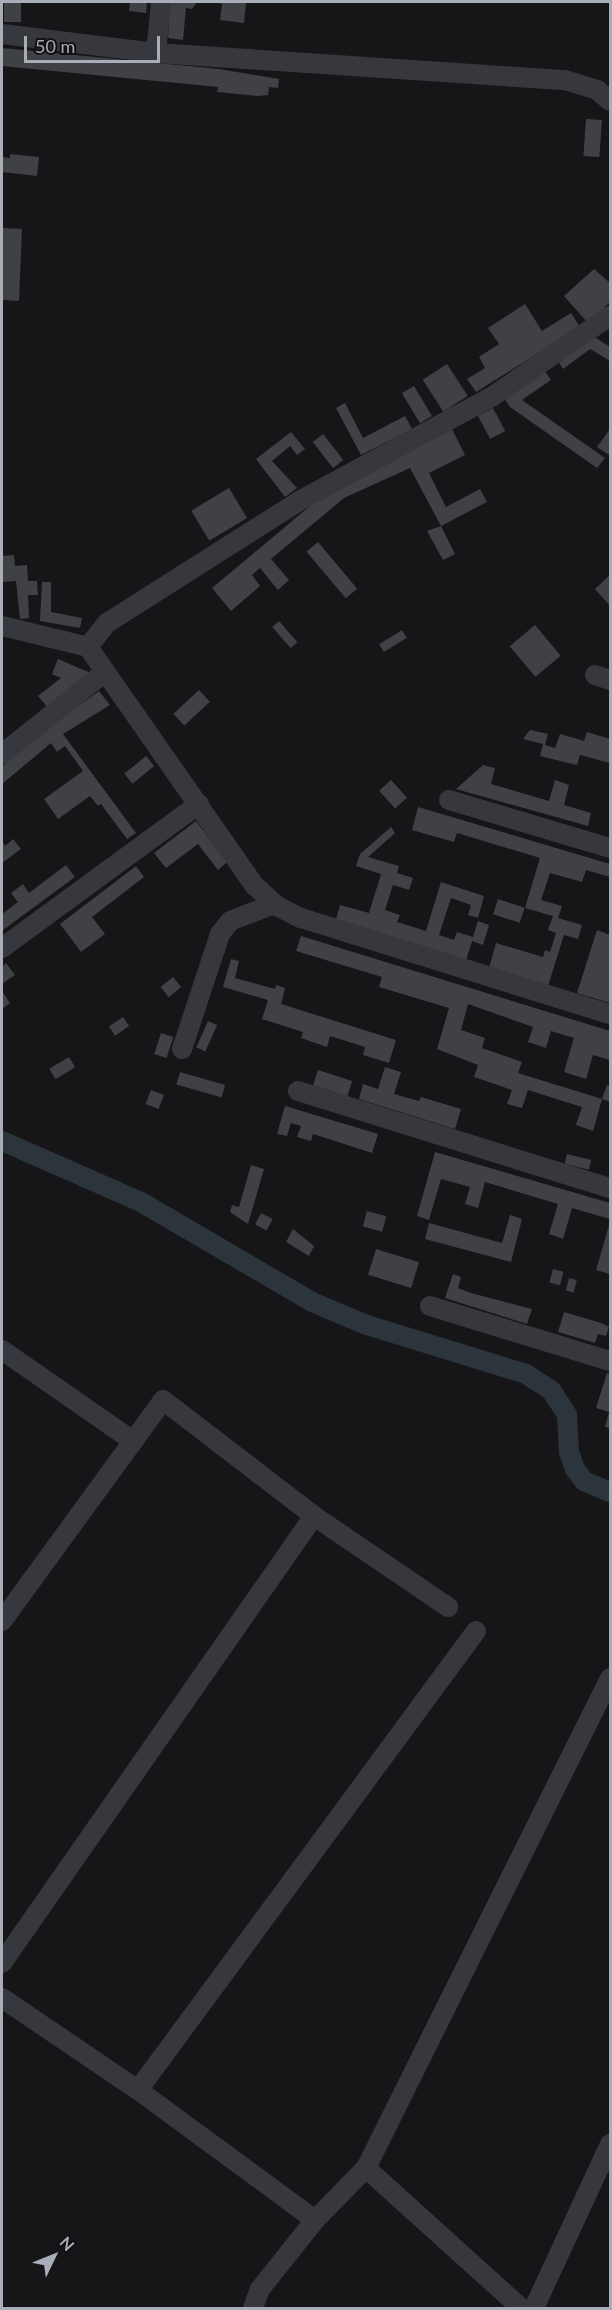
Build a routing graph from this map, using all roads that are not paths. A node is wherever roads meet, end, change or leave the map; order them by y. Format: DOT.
graph roads {
  1 [pos="161,2"];
  2 [pos="2,34"];
  3 [pos="156,53"];
  4 [pos="610,101"];
  5 [pos="610,316"];
  6 [pos="2,626"];
  7 [pos="88,647"];
  8 [pos="104,673"];
  9 [pos="2,754"];
  10 [pos="449,800"];
  11 [pos="199,804"];
  12 [pos="610,848"];
  13 [pos="274,904"];
  14 [pos="2,948"];
  15 [pos="610,1014"];
  16 [pos="182,1049"];
  17 [pos="298,1091"];
  18 [pos="610,1188"];
  19 [pos="430,1306"];
  20 [pos="2,1350"];
  21 [pos="610,1361"];
  22 [pos="133,1441"];
  23 [pos="314,1516"];
  24 [pos="448,1607"];
  25 [pos="5,1609"];
  26 [pos="476,1631"];
  27 [pos="610,1678"];
  28 [pos="2,1964"];
  29 [pos="2,1998"];
  30 [pos="138,2090"];
  31 [pos="610,2144"];
  32 [pos="366,2168"];
  33 [pos="315,2220"];
  34 [pos="253,2308"];
  35 [pos="521,2308"];
  36 [pos="534,2308"];
  1 -- 3 [label="street"];
  2 -- 3 [label="street"];
  3 -- 4 [label="street"];
  5 -- 7 [label="street"];
  6 -- 7 [label="street"];
  7 -- 8 [label="street"];
  8 -- 9 [label="street"];
  8 -- 11 [label="street"];
  10 -- 12 [label="street"];
  11 -- 13 [label="street"];
  11 -- 14 [label="street"];
  13 -- 15 [label="street"];
  13 -- 16 [label="street"];
  17 -- 18 [label="street"];
  19 -- 21 [label="street"];
  20 -- 22 [label="street"];
  22 -- 23 [label="street"];
  22 -- 25 [label="street"];
  23 -- 24 [label="street"];
  23 -- 28 [label="street"];
  26 -- 30 [label="street"];
  27 -- 32 [label="street"];
  29 -- 30 [label="street"];
  30 -- 33 [label="street"];
  31 -- 36 [label="street"];
  32 -- 33 [label="street"];
  32 -- 35 [label="street"];
  33 -- 34 [label="street"];
}
